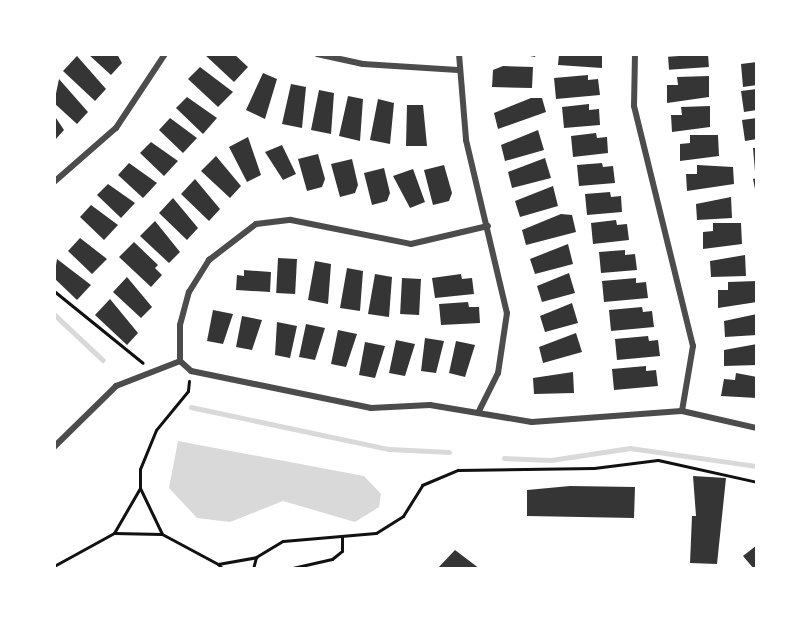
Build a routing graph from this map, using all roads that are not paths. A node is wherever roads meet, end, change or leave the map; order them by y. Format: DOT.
graph roads {
  1 [pos="165,54"];
  2 [pos="318,54"];
  3 [pos="459,54"];
  4 [pos="635,54"];
  5 [pos="458,70"];
  6 [pos="54,182"];
  7 [pos="488,226"];
  8 [pos="180,361"];
  9 [pos="479,411"];
  10 [pos="682,411"];
  11 [pos="757,428"];
  12 [pos="54,447"];
  1 -- 6 [label="street"];
  2 -- 5 [label="street"];
  3 -- 5 [label="street"];
  4 -- 10 [label="street"];
  5 -- 7 [label="street"];
  7 -- 8 [label="street"];
  7 -- 9 [label="street"];
  8 -- 9 [label="street"];
  8 -- 12 [label="street"];
  9 -- 10 [label="street"];
  10 -- 11 [label="street"];
}
